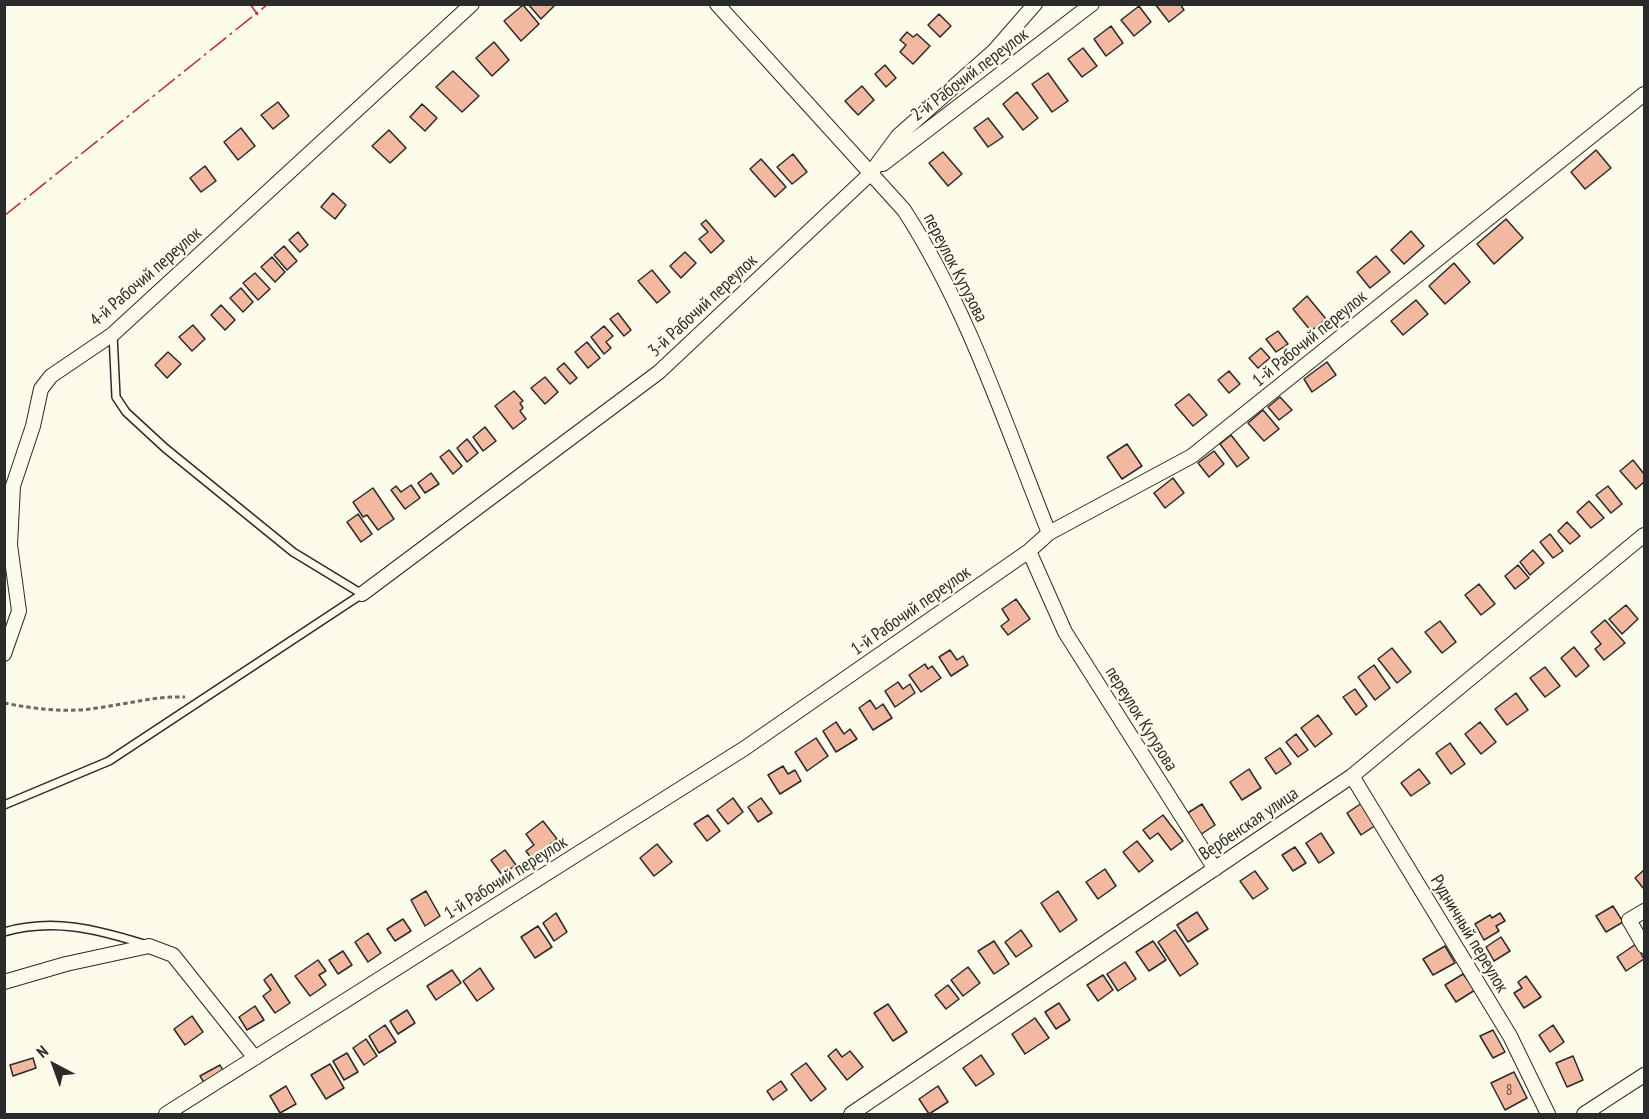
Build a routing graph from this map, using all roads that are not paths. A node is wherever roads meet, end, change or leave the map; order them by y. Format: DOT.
graph roads {
  1 [pos="472,4"];
  2 [pos="717,4"];
  3 [pos="1035,4"];
  4 [pos="1092,4"];
  5 [pos="1644,94"];
  6 [pos="870,174"];
  7 [pos="113,333"];
  8 [pos="1049,534"];
  9 [pos="1644,535"];
  10 [pos="1029,551"];
  11 [pos="362,594"];
  12 [pos="4,654"];
  13 [pos="1352,776"];
  14 [pos="4,805"];
  15 [pos="1215,869"];
  16 [pos="1644,911"];
  17 [pos="4,932"];
  18 [pos="149,946"];
  19 [pos="1644,946"];
  20 [pos="4,982"];
  21 [pos="255,1058"];
  22 [pos="1644,1075"];
  23 [pos="166,1114"];
  24 [pos="851,1114"];
  25 [pos="1548,1114"];
  26 [pos="1584,1114"];
  1 -- 7 [label="street, 4-й Рабочий переулок"];
  2 -- 6 [label="street, переулок Кутузова"];
  3 -- 6 [label="street, 3-й Рабочий переулок"];
  4 -- 6 [label="street, 2-й Рабочий переулок"];
  5 -- 8 [label="street, 1-й Рабочий переулок"];
  6 -- 8 [label="street, переулок Кутузова"];
  6 -- 11 [label="street, 3-й Рабочий переулок"];
  7 -- 11 [label="lane"];
  7 -- 12 [label="street, 4-й Рабочий переулок"];
  8 -- 10 [label="street, 1-й Рабочий переулок"];
  9 -- 13 [label="street, Вербенская улица"];
  10 -- 15 [label="street, переулок Кутузова"];
  10 -- 21 [label="street, 1-й Рабочий переулок"];
  11 -- 14 [label="lane"];
  13 -- 15 [label="street, Вербенская улица"];
  13 -- 25 [label="street, Рудничный переулок"];
  15 -- 24 [label="street, Вербенская улица"];
  16 -- 19 [label="street"];
  17 -- 18 [label="lane"];
  18 -- 20 [label="street"];
  18 -- 21 [label="street"];
  21 -- 23 [label="street, 1-й Рабочий переулок"];
  22 -- 26 [label="street"];
}
